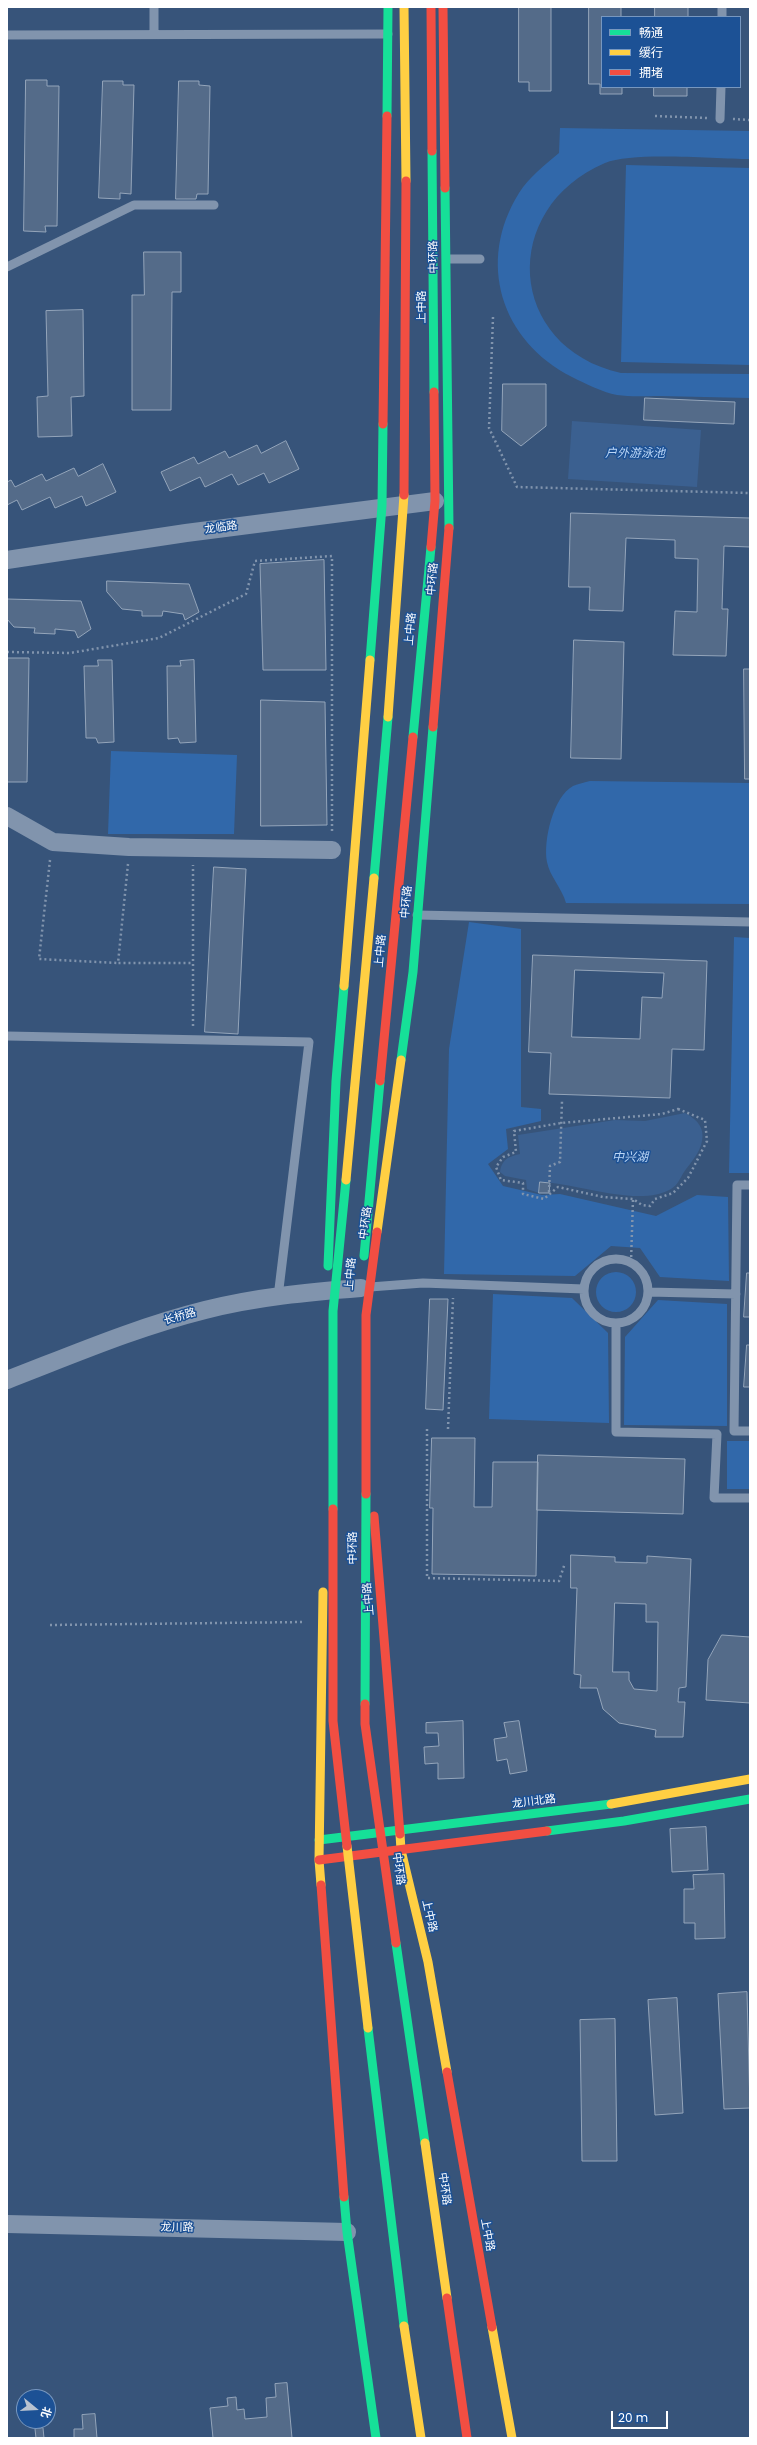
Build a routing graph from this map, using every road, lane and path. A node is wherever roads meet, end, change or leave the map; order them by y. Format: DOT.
graph roads {
  1 [pos="154,7"];
  2 [pos="388,7"];
  3 [pos="404,7"];
  4 [pos="431,7"];
  5 [pos="443,7"];
  6 [pos="154,33"];
  7 [pos="388,34"];
  8 [pos="7,35"];
  9 [pos="721,88"];
  10 [pos="655,116"];
  11 [pos="720,119"];
  12 [pos="750,120"];
  13 [pos="214,205"];
  14 [pos="434,259"];
  15 [pos="480,259"];
  16 [pos="7,267"];
  17 [pos="493,317"];
  18 [pos="750,493"];
  19 [pos="435,501"];
  20 [pos="382,506"];
  21 [pos="7,560"];
  22 [pos="7,652"];
  23 [pos="7,816"];
  24 [pos="53,842"];
  25 [pos="129,847"];
  26 [pos="194,849"];
  27 [pos="332,850"];
  28 [pos="397,914"];
  29 [pos="750,922"];
  30 [pos="193,962"];
  31 [pos="118,963"];
  32 [pos="7,1036"];
  33 [pos="193,1040"];
  34 [pos="562,1102"];
  35 [pos="561,1123"];
  36 [pos="750,1185"];
  37 [pos="549,1193"];
  38 [pos="633,1199"];
  39 [pos="631,1262"];
  40 [pos="454,1284"];
  41 [pos="361,1288"];
  42 [pos="584,1289"];
  43 [pos="327,1290"];
  44 [pos="648,1292"];
  45 [pos="736,1294"];
  46 [pos="278,1297"];
  47 [pos="616,1323"];
  48 [pos="7,1380"];
  49 [pos="427,1428"];
  50 [pos="448,1429"];
  51 [pos="750,1431"];
  52 [pos="750,1498"];
  53 [pos="323,1553"];
  54 [pos="565,1563"];
  55 [pos="323,1585"];
  56 [pos="322,1622"];
  57 [pos="50,1625"];
  58 [pos="750,1779"];
  59 [pos="750,1799"];
  60 [pos="399,1831"];
  61 [pos="319,1840"];
  62 [pos="401,1850"];
  63 [pos="319,1860"];
  64 [pos="7,2224"];
  65 [pos="347,2232"];
  66 [pos="376,2438"];
  67 [pos="421,2438"];
  68 [pos="468,2438"];
  69 [pos="512,2438"];
  1 -- 6 [label="lane"];
  2 -- 7 [label="main road, 上中路"];
  3 -- 67 [label="main road, 中环路, bridge"];
  4 -- 14 [label="main road, 上中路"];
  5 -- 68 [label="main road, 中环路, bridge"];
  6 -- 7 [label="lane"];
  6 -- 8 [label="lane"];
  7 -- 20 [label="main road, 上中路"];
  9 -- 11 [label="lane"];
  10 -- 11 [label="path"];
  11 -- 12 [label="path"];
  13 -- 16 [label="lane"];
  14 -- 15 [label="lane"];
  14 -- 19 [label="main road, 上中路"];
  17 -- 18 [label="path"];
  19 -- 20 [label="street, 龙临路"];
  19 -- 28 [label="main road, 上中路"];
  20 -- 21 [label="street, 龙临路"];
  20 -- 43 [label="main road, 上中路"];
  22 -- 27 [label="path"];
  23 -- 24 [label="street"];
  24 -- 25 [label="street"];
  24 -- 31 [label="path"];
  25 -- 26 [label="street"];
  25 -- 31 [label="path"];
  26 -- 27 [label="street"];
  26 -- 30 [label="path"];
  28 -- 29 [label="lane"];
  28 -- 41 [label="main road, 上中路"];
  30 -- 31 [label="path"];
  30 -- 33 [label="path"];
  32 -- 33 [label="lane"];
  33 -- 46 [label="lane"];
  34 -- 35 [label="path"];
  35 -- 37 [label="path"];
  35 -- 37 [label="path"];
  35 -- 38 [label="path"];
  36 -- 45 [label="lane"];
  37 -- 38 [label="path"];
  38 -- 39 [label="path"];
  39 -- 42 [label="lane"];
  39 -- 44 [label="lane"];
  40 -- 41 [label="lane"];
  40 -- 42 [label="lane"];
  40 -- 50 [label="path"];
  41 -- 43 [label="street, 长桥路"];
  41 -- 60 [label="main road, 上中路"];
  42 -- 47 [label="lane"];
  43 -- 46 [label="street, 长桥路"];
  43 -- 53 [label="main road, 上中路"];
  44 -- 45 [label="lane"];
  44 -- 47 [label="lane"];
  45 -- 51 [label="lane"];
  46 -- 48 [label="street, 长桥路"];
  47 -- 52 [label="lane"];
  49 -- 54 [label="path"];
  55 -- 56 [label="main road"];
  56 -- 57 [label="path"];
  56 -- 61 [label="main road"];
  58 -- 60 [label="main road, 龙川北路"];
  59 -- 62 [label="main road"];
  60 -- 61 [label="main road, 龙川北路"];
  60 -- 62 [label="main road, 上中路"];
  61 -- 63 [label="main road"];
  62 -- 63 [label="main road"];
  62 -- 69 [label="main road, 上中路"];
  63 -- 65 [label="main road"];
  64 -- 65 [label="street, 龙川路"];
  65 -- 66 [label="main road"];
}
